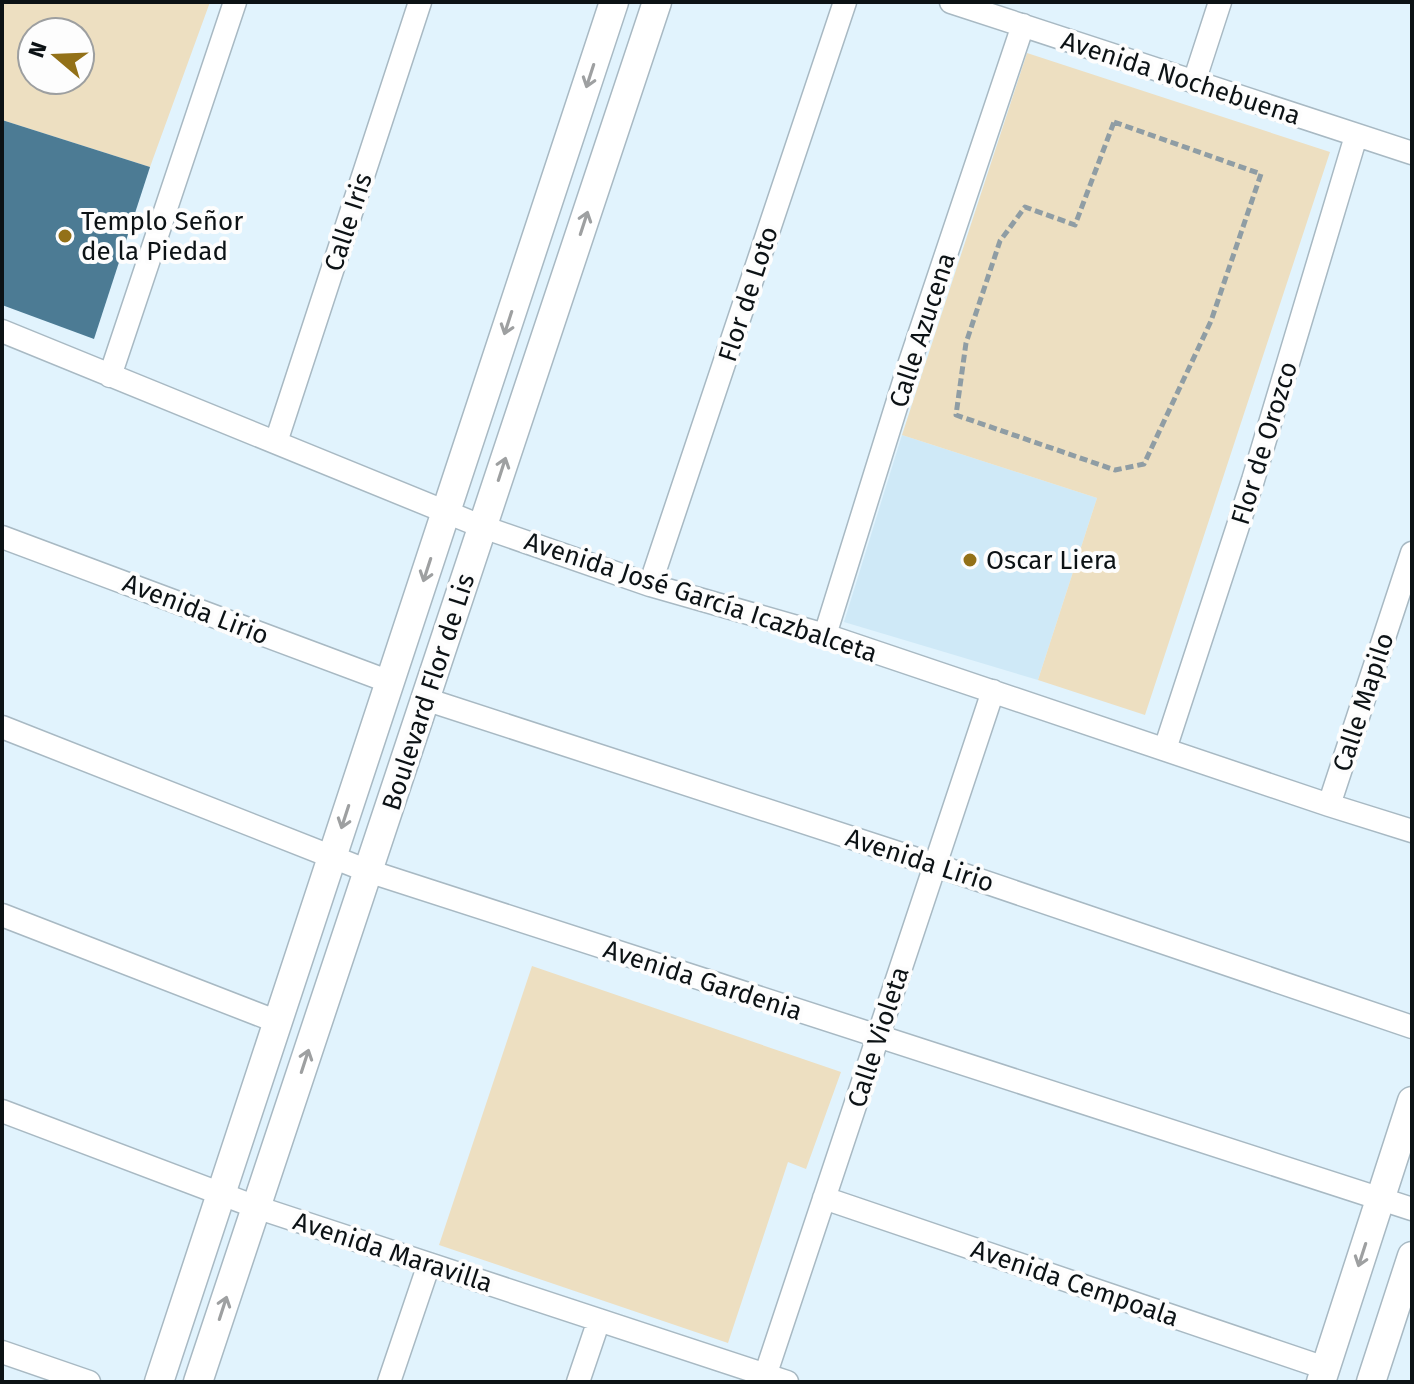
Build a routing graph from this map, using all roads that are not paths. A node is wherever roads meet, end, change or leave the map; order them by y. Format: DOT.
graph roads {
  1 [pos="235,2"];
  2 [pos="420,2"];
  3 [pos="614,2"];
  4 [pos="657,2"];
  5 [pos="845,2"];
  6 [pos="951,2"];
  7 [pos="1220,2"];
  8 [pos="1023,25"];
  9 [pos="1194,82"];
  10 [pos="1356,136"];
  11 [pos="1412,153"];
  12 [pos="2,331"];
  13 [pos="110,376"];
  14 [pos="276,442"];
  15 [pos="446,512"];
  16 [pos="483,527"];
  17 [pos="2,537"];
  18 [pos="1412,553"];
  19 [pos="650,585"];
  20 [pos="825,635"];
  21 [pos="390,682"];
  22 [pos="993,691"];
  23 [pos="425,699"];
  24 [pos="2,727"];
  25 [pos="1165,749"];
  26 [pos="1329,805"];
  27 [pos="1412,831"];
  28 [pos="333,856"];
  29 [pos="935,865"];
  30 [pos="368,871"];
  31 [pos="2,915"];
  32 [pos="278,1022"];
  33 [pos="1412,1027"];
  34 [pos="878,1037"];
  35 [pos="1412,1101"];
  36 [pos="2,1111"];
  37 [pos="221,1194"];
  38 [pos="1381,1197"];
  39 [pos="824,1198"];
  40 [pos="256,1207"];
  41 [pos="1412,1209"];
  42 [pos="1412,1256"];
  43 [pos="429,1264"];
  44 [pos="599,1320"];
  45 [pos="2,1352"];
  46 [pos="1323,1375"];
  47 [pos="772,1380"];
  48 [pos="89,1382"];
  49 [pos="159,1382"];
  50 [pos="198,1382"];
  51 [pos="389,1382"];
  52 [pos="578,1382"];
  53 [pos="1371,1382"];
  1 -- 13 [label="street"];
  2 -- 14 [label="street, Calle Iris"];
  3 -- 15 [label="street, Boulevard Flor de Lis, one-way"];
  16 -- 4 [label="street, Boulevard Flor de Lis, one-way"];
  5 -- 19 [label="street, Flor de Loto"];
  6 -- 8 [label="street, Avenida Nochebuena"];
  7 -- 9 [label="street"];
  8 -- 9 [label="street, Avenida Nochebuena"];
  8 -- 20 [label="street, Calle Azucena"];
  9 -- 10 [label="street, Avenida Nochebuena"];
  10 -- 11 [label="street, Avenida Nochebuena"];
  10 -- 25 [label="street, Flor de Orozco"];
  12 -- 13 [label="street, Avenida José García Icazbalceta"];
  13 -- 14 [label="street, Avenida José García Icazbalceta"];
  14 -- 15 [label="street, Avenida José García Icazbalceta"];
  15 -- 16 [label="street, Avenida José García Icazbalceta"];
  15 -- 21 [label="street, Boulevard Flor de Lis, one-way"];
  16 -- 19 [label="street, Avenida José García Icazbalceta"];
  16 -- 23 [label="street, Boulevard Flor de Lis"];
  17 -- 21 [label="street, Avenida Lirio"];
  18 -- 26 [label="street, Calle Mapilo"];
  19 -- 20 [label="street, Avenida José García Icazbalceta"];
  20 -- 22 [label="street, Avenida José García Icazbalceta"];
  21 -- 28 [label="street, Boulevard Flor de Lis, one-way"];
  22 -- 25 [label="street, Avenida José García Icazbalceta"];
  22 -- 29 [label="street, Calle Violeta"];
  23 -- 29 [label="street, Avenida Lirio"];
  23 -- 30 [label="street, Boulevard Flor de Lis"];
  24 -- 28 [label="street, Avenida Gardenia"];
  25 -- 26 [label="street, Avenida José García Icazbalceta"];
  26 -- 27 [label="street, Avenida José García Icazbalceta"];
  28 -- 30 [label="street, Avenida Gardenia"];
  28 -- 32 [label="street, Boulevard Flor de Lis"];
  29 -- 33 [label="street, Avenida Lirio"];
  29 -- 34 [label="street, Calle Violeta"];
  30 -- 34 [label="street, Avenida Gardenia"];
  40 -- 30 [label="street, Boulevard Flor de Lis, one-way"];
  31 -- 32 [label="street"];
  32 -- 37 [label="street, Boulevard Flor de Lis"];
  34 -- 38 [label="street, Avenida Gardenia"];
  34 -- 39 [label="street, Calle Violeta"];
  35 -- 38 [label="street"];
  36 -- 37 [label="street, Avenida Maravilla"];
  37 -- 40 [label="street, Avenida Maravilla"];
  37 -- 49 [label="street, Boulevard Flor de Lis"];
  38 -- 41 [label="street, Avenida Gardenia"];
  38 -- 46 [label="street, one-way"];
  39 -- 46 [label="street, Avenida Cempoala"];
  39 -- 47 [label="street, Calle Violeta"];
  40 -- 43 [label="street, Avenida Maravilla"];
  50 -- 40 [label="street, Boulevard Flor de Lis, one-way"];
  42 -- 53 [label="street"];
  43 -- 44 [label="street, Avenida Maravilla"];
  43 -- 51 [label="street"];
  44 -- 47 [label="street, Avenida Maravilla"];
  44 -- 52 [label="street"];
  45 -- 48 [label="street"];
}
